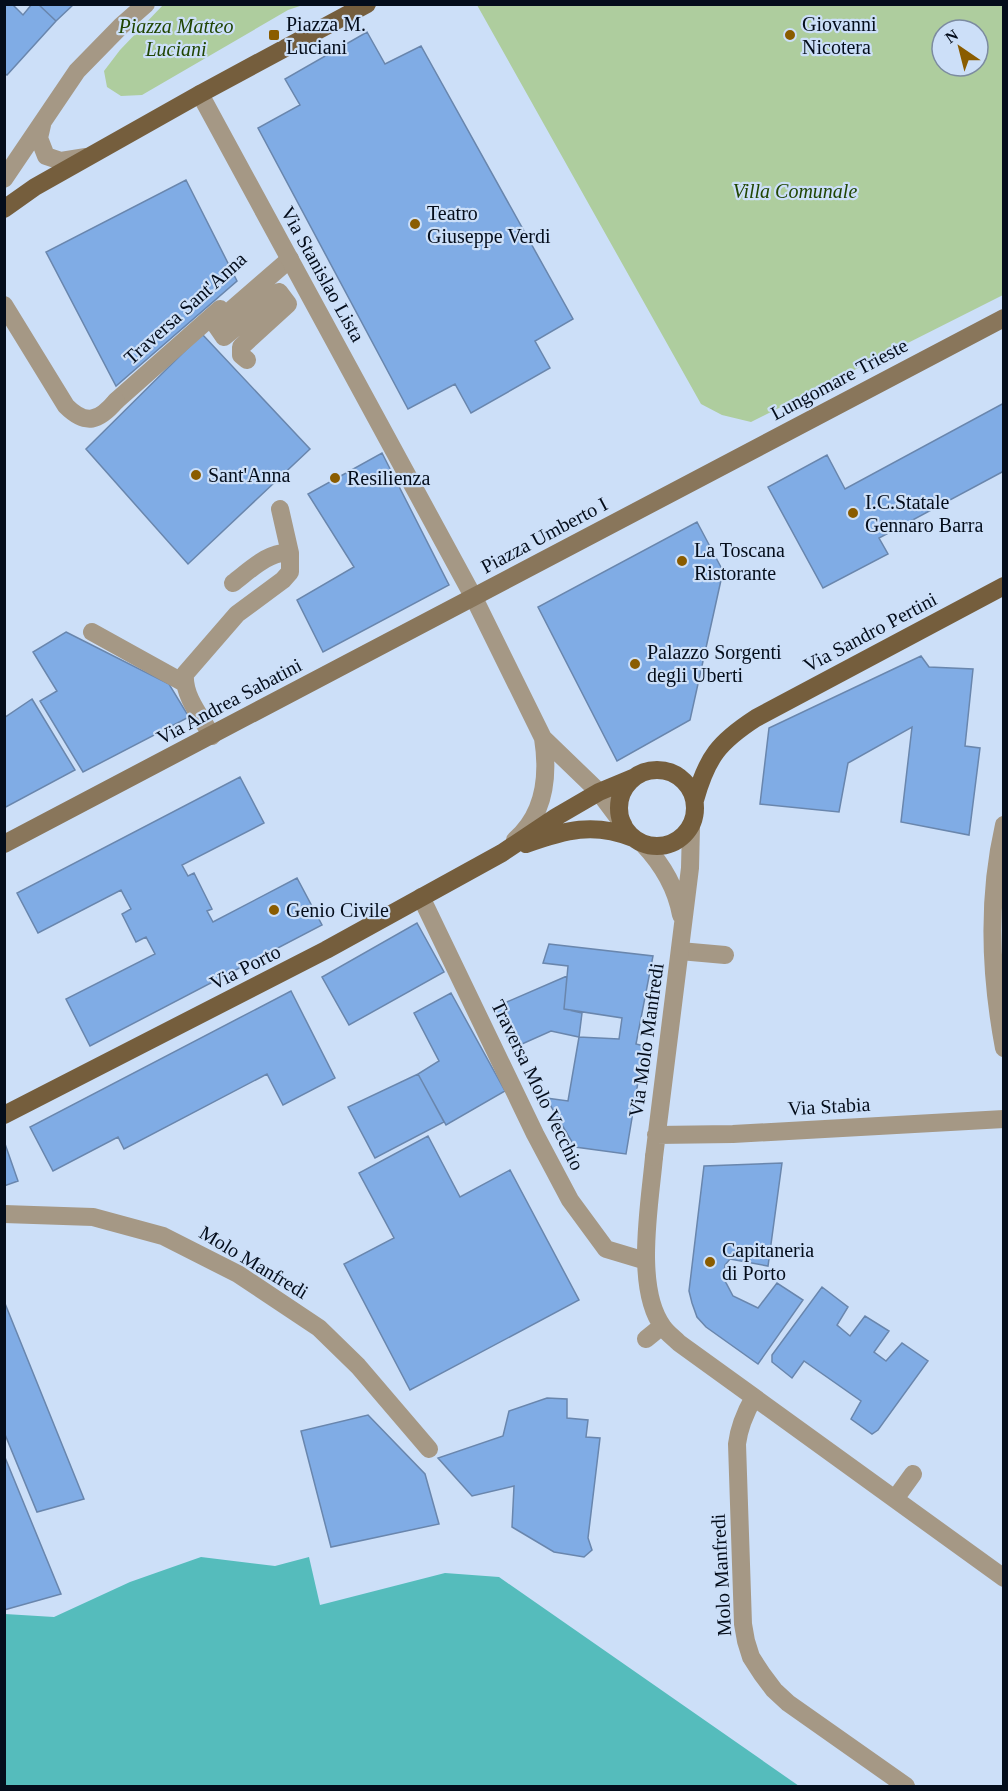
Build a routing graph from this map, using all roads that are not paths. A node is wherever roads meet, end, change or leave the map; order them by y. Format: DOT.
graph roads {
  1 [pos="146,4"];
  2 [pos="367,4"];
  3 [pos="200,94"];
  4 [pos="44,120"];
  5 [pos="90,156"];
  6 [pos="4,179"];
  7 [pos="4,209"];
  8 [pos="287,254"];
  9 [pos="4,305"];
  10 [pos="1004,318"];
  11 [pos="247,360"];
  12 [pos="406,475"];
  13 [pos="696,480"];
  14 [pos="280,509"];
  15 [pos="290,553"];
  16 [pos="233,583"];
  17 [pos="1004,586"];
  18 [pos="474,598"];
  19 [pos="92,632"];
  20 [pos="184,683"];
  21 [pos="212,736"];
  22 [pos="543,738"];
  23 [pos="635,777"];
  24 [pos="599,792"];
  25 [pos="695,800"];
  26 [pos="623,824"];
  27 [pos="1004,825"];
  28 [pos="691,827"];
  29 [pos="640,842"];
  30 [pos="4,844"];
  31 [pos="502,853"];
  32 [pos="421,897"];
  33 [pos="683,929"];
  34 [pos="680,951"];
  35 [pos="725,955"];
  36 [pos="1004,1048"];
  37 [pos="4,1115"];
  38 [pos="1004,1119"];
  39 [pos="656,1135"];
  40 [pos="4,1214"];
  41 [pos="646,1261"];
  42 [pos="662,1326"];
  43 [pos="646,1339"];
  44 [pos="754,1397"];
  45 [pos="429,1449"];
  46 [pos="913,1474"];
  47 [pos="895,1499"];
  48 [pos="1002,1573"];
  49 [pos="906,1786"];
  1 -- 4 [label="street"];
  2 -- 3 [label="main road"];
  3 -- 5 [label="main road"];
  3 -- 8 [label="street, Via Stanislao Lista"];
  4 -- 5 [label="street"];
  4 -- 6 [label="street"];
  5 -- 7 [label="main road"];
  8 -- 9 [label="street, Traversa Sant'Anna"];
  8 -- 11 [label="street"];
  8 -- 12 [label="street, Via Stanislao Lista"];
  10 -- 13 [label="main road, Lungomare Trieste"];
  12 -- 18 [label="street, Piazza Umberto I"];
  13 -- 18 [label="main road, Piazza Umberto I"];
  14 -- 15 [label="street"];
  15 -- 16 [label="street"];
  15 -- 20 [label="street"];
  17 -- 25 [label="main road, Via Sandro Pertini"];
  18 -- 21 [label="main road, Via Andrea Sabatini"];
  18 -- 22 [label="street"];
  19 -- 20 [label="street"];
  20 -- 21 [label="street"];
  21 -- 30 [label="main road, Via Andrea Sabatini"];
  22 -- 24 [label="street"];
  22 -- 31 [label="street"];
  23 -- 24 [label="main road, Via Porto"];
  23 -- 25 [label="main road"];
  23 -- 26 [label="main road"];
  24 -- 26 [label="street"];
  24 -- 31 [label="main road, Via Porto"];
  25 -- 28 [label="main road"];
  26 -- 29 [label="main road"];
  27 -- 36 [label="street"];
  28 -- 29 [label="main road"];
  28 -- 33 [label="street, Via Molo Manfredi"];
  29 -- 31 [label="main road, Via Porto"];
  29 -- 33 [label="street, Via Molo Manfredi"];
  31 -- 32 [label="main road, Via Porto"];
  32 -- 37 [label="main road, Via Porto"];
  32 -- 41 [label="street, Traversa Molo Vecchio"];
  33 -- 34 [label="street, Via Molo Manfredi"];
  34 -- 35 [label="street"];
  34 -- 39 [label="street, Via Molo Manfredi"];
  38 -- 39 [label="street, Via Stabia"];
  39 -- 41 [label="street, Via Molo Manfredi"];
  40 -- 45 [label="street, Molo Manfredi"];
  41 -- 42 [label="street"];
  42 -- 43 [label="street"];
  42 -- 44 [label="street"];
  44 -- 47 [label="street"];
  44 -- 49 [label="street, Molo Manfredi"];
  46 -- 47 [label="street"];
  47 -- 48 [label="street"];
}
